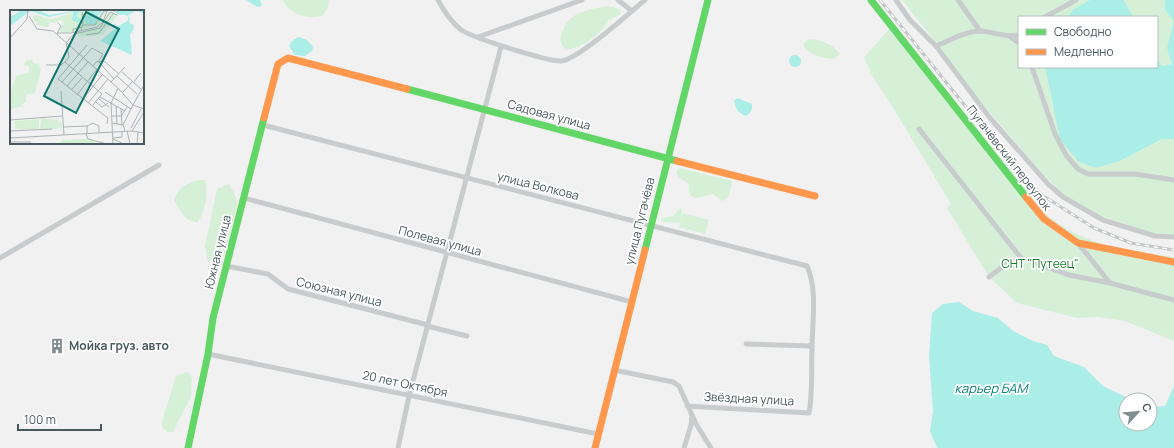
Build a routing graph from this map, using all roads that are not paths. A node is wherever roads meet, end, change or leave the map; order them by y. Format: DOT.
graph roads {
  1 [pos="438,0"];
  2 [pos="582,0"];
  3 [pos="618,0"];
  4 [pos="645,0"];
  5 [pos="708,0"];
  6 [pos="871,0"];
  7 [pos="896,0"];
  8 [pos="958,0"];
  9 [pos="1076,0"];
  10 [pos="632,11"];
  11 [pos="1047,16"];
  12 [pos="980,31"];
  13 [pos="1018,35"];
  14 [pos="1009,36"];
  15 [pos="478,37"];
  16 [pos="1018,42"];
  17 [pos="936,46"];
  18 [pos="501,47"];
  19 [pos="278,64"];
  20 [pos="1032,68"];
  21 [pos="483,108"];
  22 [pos="263,125"];
  23 [pos="919,129"];
  24 [pos="667,159"];
  25 [pos="159,165"];
  26 [pos="467,178"];
  27 [pos="1174,180"];
  28 [pos="815,196"];
  29 [pos="244,198"];
  30 [pos="650,225"];
  31 [pos="1174,238"];
  32 [pos="1078,243"];
  33 [pos="447,253"];
  34 [pos="0,258"];
  35 [pos="1021,258"];
  36 [pos="1174,262"];
  37 [pos="226,266"];
  38 [pos="989,277"];
  39 [pos="1110,283"];
  40 [pos="1174,300"];
  41 [pos="632,302"];
  42 [pos="428,325"];
  43 [pos="467,336"];
  44 [pos="746,344"];
  45 [pos="812,346"];
  46 [pos="208,354"];
  47 [pos="614,370"];
  48 [pos="409,396"];
  49 [pos="688,406"];
  50 [pos="692,415"];
  51 [pos="598,434"];
  52 [pos="188,448"];
  53 [pos="398,448"];
  54 [pos="595,448"];
  55 [pos="684,448"];
  56 [pos="711,448"];
  1 -- 15 [label="street"];
  2 -- 15 [label="street"];
  3 -- 10 [label="street"];
  4 -- 10 [label="street"];
  5 -- 24 [label="street, улица Пугачёва"];
  6 -- 32 [label="street, Пугачёвский переулок"];
  7 -- 17 [label="street"];
  8 -- 12 [label="street"];
  9 -- 11 [label="street"];
  10 -- 18 [label="street"];
  12 -- 14 [label="street"];
  12 -- 17 [label="street"];
  13 -- 14 [label="street"];
  14 -- 16 [label="street"];
  15 -- 18 [label="street"];
  17 -- 31 [label="street"];
  18 -- 21 [label="street"];
  19 -- 21 [label="street, Садовая улица"];
  19 -- 22 [label="street, Южная улица"];
  20 -- 27 [label="street"];
  21 -- 24 [label="street, Садовая улица"];
  21 -- 26 [label="street"];
  22 -- 26 [label="street, улица Волкова"];
  22 -- 29 [label="street, Южная улица"];
  23 -- 35 [label="street"];
  24 -- 28 [label="street, Садовая улица"];
  24 -- 30 [label="street, улица Пугачёва"];
  25 -- 34 [label="street"];
  26 -- 30 [label="street, улица Волкова"];
  26 -- 33 [label="street"];
  29 -- 33 [label="street, Полевая улица"];
  29 -- 37 [label="street, Южная улица"];
  30 -- 41 [label="street, улица Пугачёва"];
  30 -- 45 [label="street, улица Волкова"];
  32 -- 36 [label="street, Пугачёвский переулок"];
  32 -- 39 [label="street"];
  33 -- 41 [label="street, Полевая улица"];
  33 -- 42 [label="street"];
  35 -- 38 [label="street"];
  35 -- 39 [label="street"];
  37 -- 42 [label="street, Союзная улица"];
  37 -- 46 [label="street, Южная улица"];
  39 -- 40 [label="street"];
  41 -- 47 [label="street, улица Пугачёва"];
  42 -- 43 [label="street, Союзная улица"];
  42 -- 48 [label="street"];
  44 -- 45 [label="street"];
  45 -- 49 [label="street, Звёздная улица"];
  46 -- 48 [label="street, 20 лет Октября"];
  46 -- 52 [label="street, Южная улица"];
  47 -- 49 [label="street"];
  47 -- 51 [label="street, улица Пугачёва"];
  48 -- 51 [label="street, 20 лет Октября"];
  48 -- 53 [label="street"];
  49 -- 50 [label="street"];
  50 -- 55 [label="street"];
  50 -- 56 [label="street"];
  51 -- 54 [label="street, улица Пугачёва"];
}
